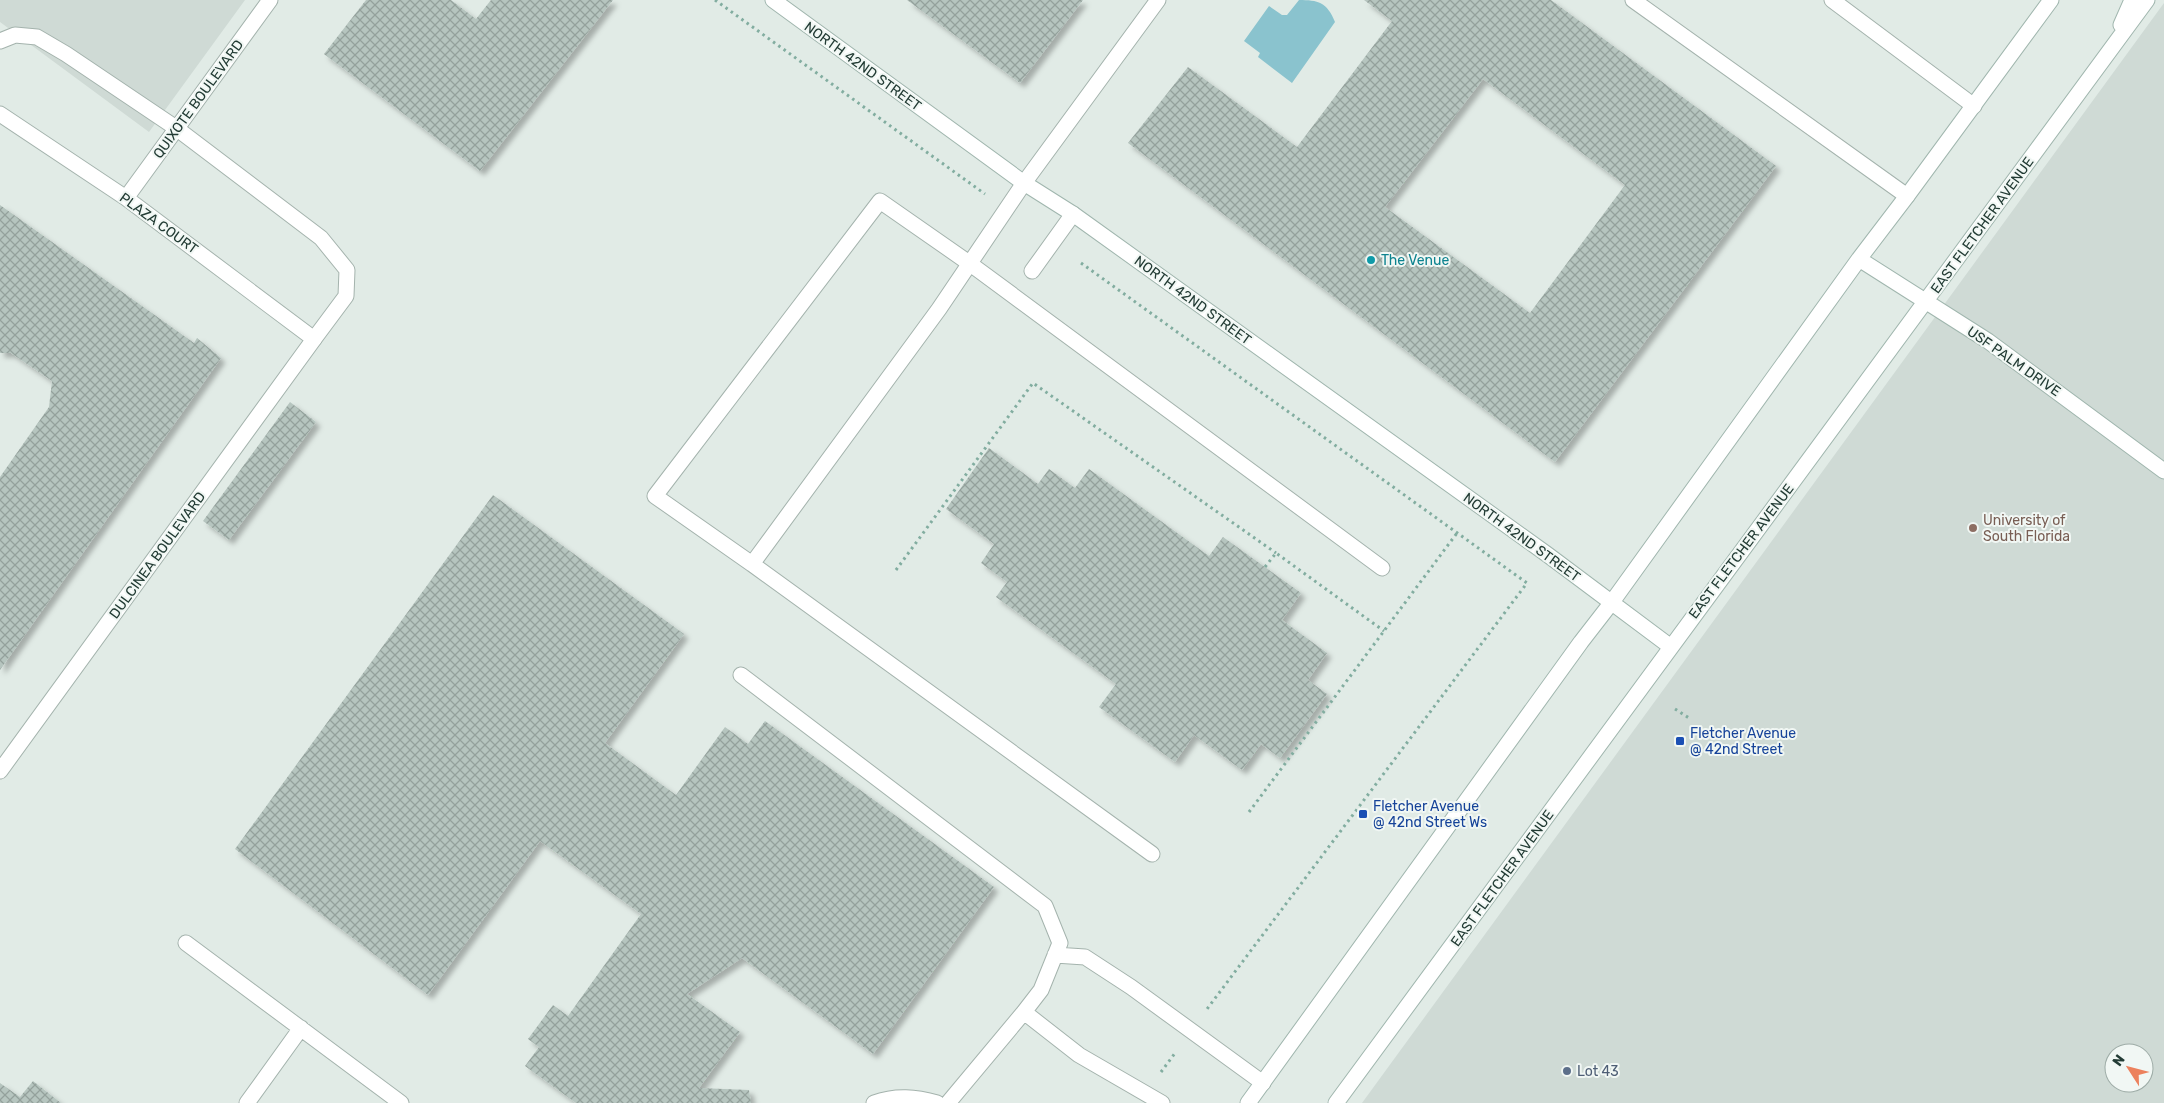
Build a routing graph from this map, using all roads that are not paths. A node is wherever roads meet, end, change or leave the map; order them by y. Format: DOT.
graph roads {
  1 [pos="270,0"];
  2 [pos="773,0"];
  3 [pos="1158,0"];
  4 [pos="1633,0"];
  5 [pos="2051,0"];
  6 [pos="2132,0"];
  7 [pos="2147,0"];
  8 [pos="1841,3"];
  9 [pos="0,41"];
  10 [pos="2114,45"];
  11 [pos="1974,106"];
  12 [pos="0,114"];
  13 [pos="176,128"];
  14 [pos="1024,183"];
  15 [pos="1907,196"];
  16 [pos="126,198"];
  17 [pos="1074,214"];
  18 [pos="1859,259"];
  19 [pos="970,263"];
  20 [pos="1032,271"];
  21 [pos="1926,302"];
  22 [pos="314,339"];
  23 [pos="2164,471"];
  24 [pos="752,564"];
  25 [pos="1382,568"];
  26 [pos="1612,602"];
  27 [pos="1671,646"];
  28 [pos="741,675"];
  29 [pos="0,771"];
  30 [pos="1152,854"];
  31 [pos="186,943"];
  32 [pos="1055,955"];
  33 [pos="1024,1012"];
  34 [pos="301,1028"];
  35 [pos="1263,1083"];
  36 [pos="246,1103"];
  37 [pos="401,1103"];
  38 [pos="874,1103"];
  39 [pos="937,1103"];
  40 [pos="948,1103"];
  41 [pos="1162,1103"];
  42 [pos="1248,1103"];
  43 [pos="1336,1103"];
  1 -- 13 [label="street, QUIXOTE BOULEVARD"];
  2 -- 14 [label="street, NORTH 42ND STREET"];
  3 -- 14 [label="street"];
  4 -- 15 [label="street"];
  5 -- 11 [label="street"];
  6 -- 10 [label="street"];
  7 -- 10 [label="street, EAST FLETCHER AVENUE"];
  8 -- 11 [label="street"];
  9 -- 13 [label="street, DULCINEA BOULEVARD"];
  10 -- 21 [label="street, EAST FLETCHER AVENUE"];
  11 -- 15 [label="street"];
  12 -- 16 [label="street, PLAZA COURT"];
  13 -- 16 [label="street, QUIXOTE BOULEVARD"];
  13 -- 22 [label="street, DULCINEA BOULEVARD"];
  14 -- 17 [label="street, NORTH 42ND STREET"];
  14 -- 19 [label="street"];
  15 -- 18 [label="street"];
  16 -- 22 [label="street, PLAZA COURT"];
  17 -- 20 [label="street"];
  17 -- 26 [label="street, NORTH 42ND STREET"];
  18 -- 21 [label="street, USF PALM DRIVE"];
  18 -- 26 [label="street"];
  19 -- 24 [label="street"];
  19 -- 24 [label="street"];
  19 -- 25 [label="street"];
  21 -- 23 [label="street, USF PALM DRIVE"];
  21 -- 27 [label="street, EAST FLETCHER AVENUE"];
  22 -- 29 [label="street, DULCINEA BOULEVARD"];
  24 -- 30 [label="street"];
  26 -- 27 [label="street, NORTH 42ND STREET"];
  26 -- 35 [label="street"];
  27 -- 43 [label="street, EAST FLETCHER AVENUE"];
  28 -- 32 [label="street"];
  31 -- 34 [label="street"];
  32 -- 33 [label="street"];
  32 -- 35 [label="street"];
  33 -- 40 [label="street"];
  33 -- 41 [label="street"];
  34 -- 36 [label="street"];
  34 -- 37 [label="street"];
  35 -- 42 [label="street"];
  38 -- 39 [label="street"];
}
